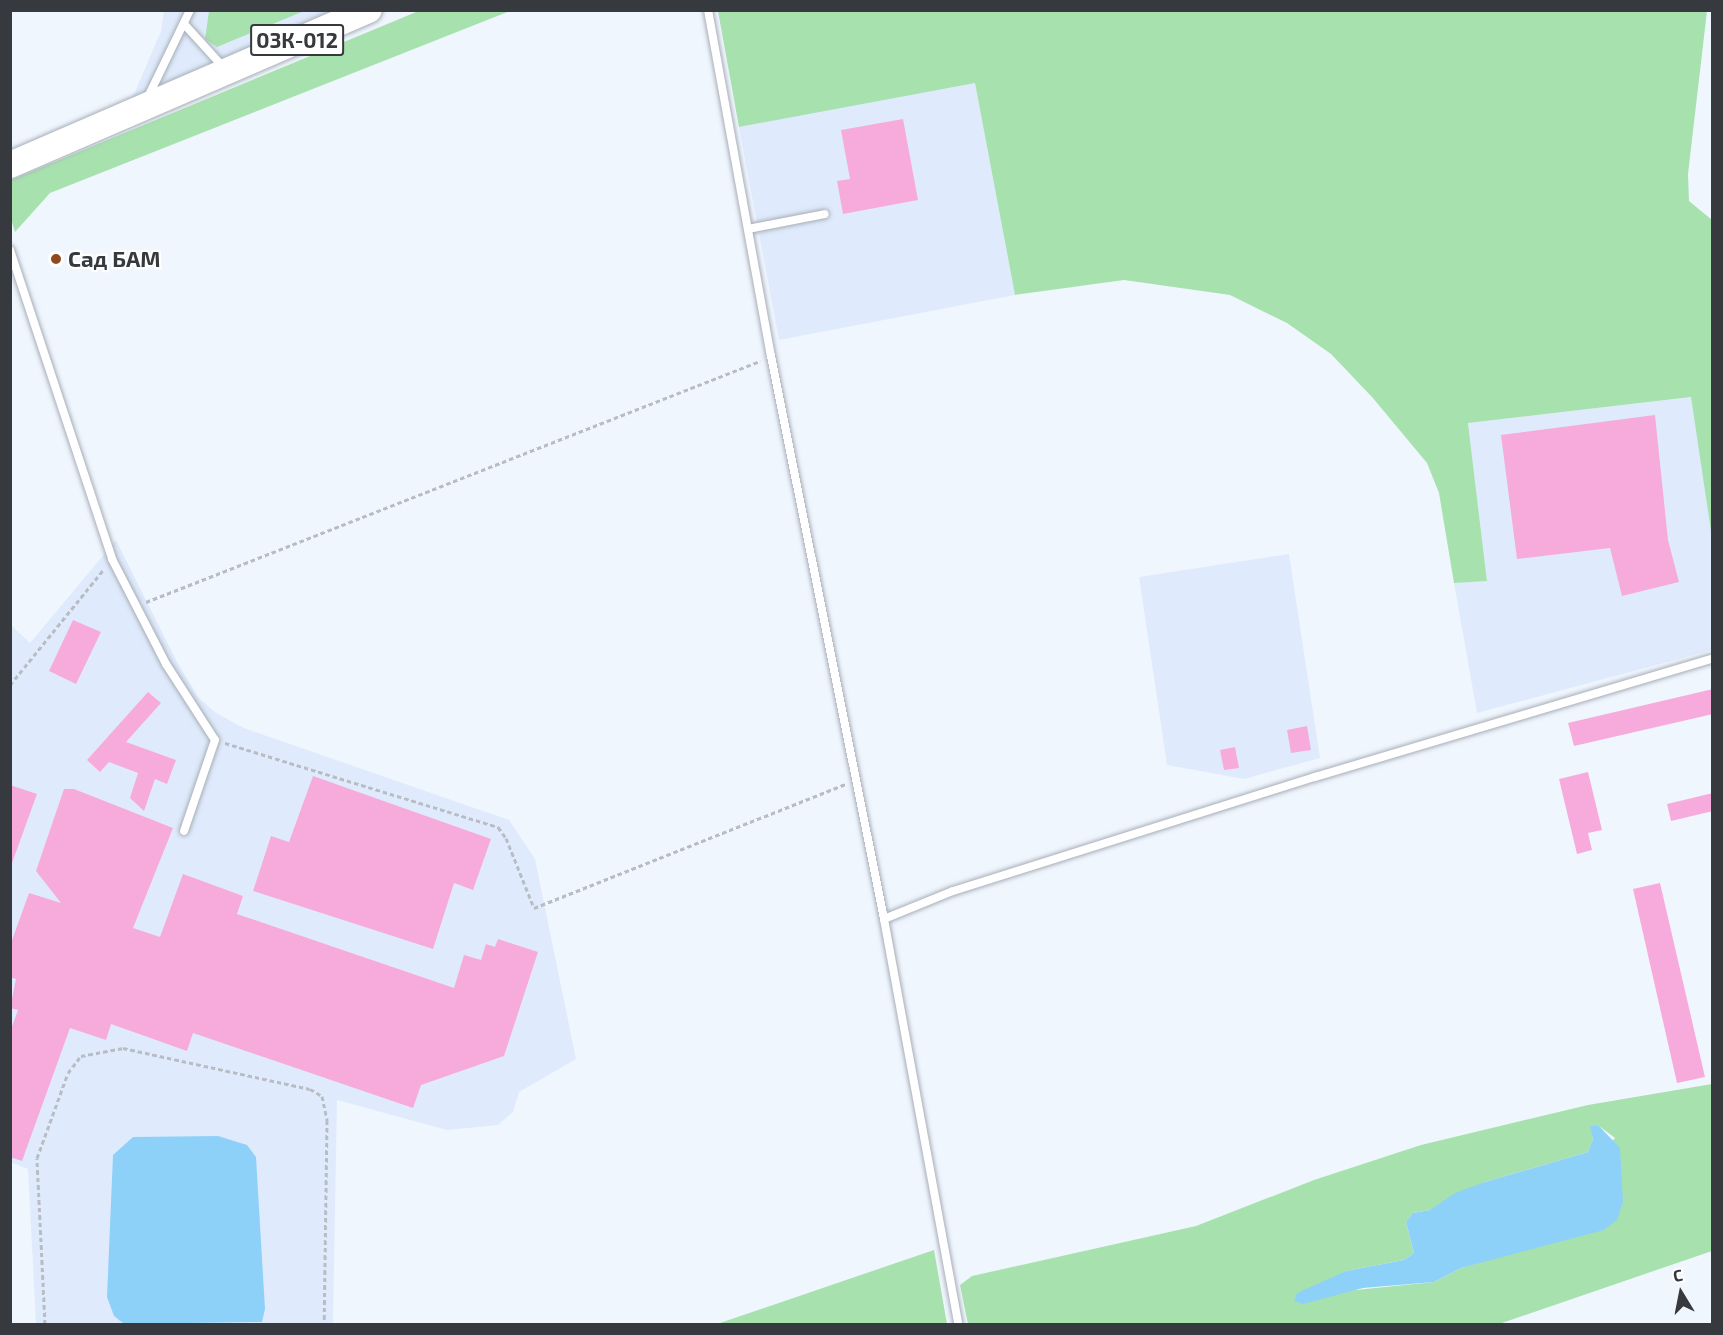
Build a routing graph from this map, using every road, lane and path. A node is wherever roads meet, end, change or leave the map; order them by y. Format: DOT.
graph roads {
  1 [pos="190,10"];
  2 [pos="369,10"];
  3 [pos="708,10"];
  4 [pos="185,25"];
  5 [pos="226,70"];
  6 [pos="143,107"];
  7 [pos="10,165"];
  8 [pos="825,214"];
  9 [pos="748,228"];
  10 [pos="10,250"];
  11 [pos="771,356"];
  12 [pos="112,559"];
  13 [pos="136,606"];
  14 [pos="1713,659"];
  15 [pos="10,685"];
  16 [pos="215,740"];
  17 [pos="856,780"];
  18 [pos="184,831"];
  19 [pos="884,918"];
  20 [pos="45,1324"];
  21 [pos="324,1324"];
  22 [pos="958,1324"];
  1 -- 4 [label="lane"];
  2 -- 5 [label="main road, 03К-012"];
  3 -- 9 [label="lane"];
  4 -- 5 [label="lane"];
  4 -- 6 [label="lane"];
  5 -- 6 [label="main road, 03К-012"];
  6 -- 7 [label="main road, 03К-012"];
  8 -- 9 [label="lane"];
  9 -- 11 [label="lane"];
  10 -- 12 [label="lane"];
  11 -- 13 [label="path"];
  11 -- 17 [label="lane"];
  12 -- 13 [label="lane"];
  12 -- 15 [label="path"];
  13 -- 16 [label="lane"];
  14 -- 19 [label="lane"];
  16 -- 17 [label="path"];
  16 -- 18 [label="lane"];
  17 -- 19 [label="lane"];
  19 -- 22 [label="lane"];
  20 -- 21 [label="path"];
}
